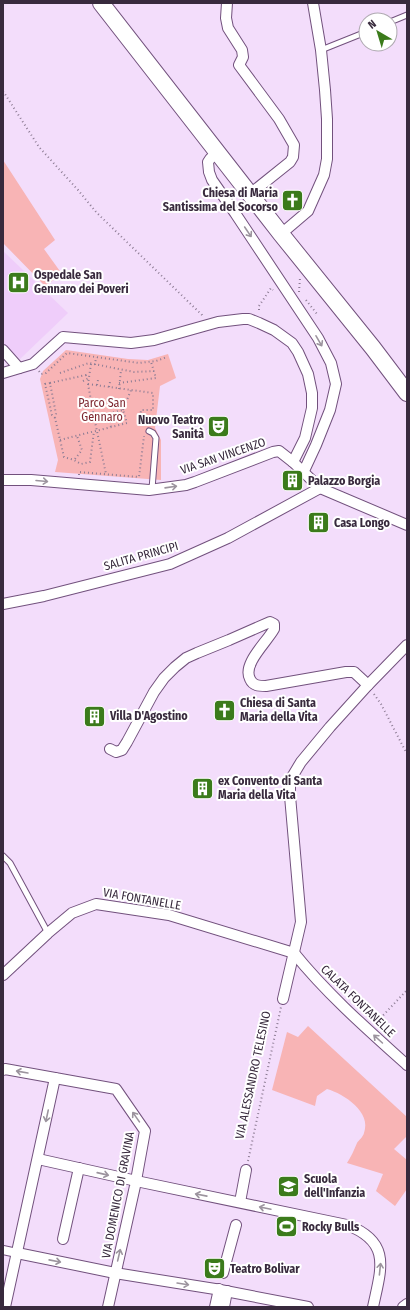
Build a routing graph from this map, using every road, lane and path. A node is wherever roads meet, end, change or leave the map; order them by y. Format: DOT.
graph roads {
  1 [pos="101,3"];
  2 [pos="227,3"];
  3 [pos="313,3"];
  4 [pos="358,35"];
  5 [pos="321,50"];
  6 [pos="3,91"];
  7 [pos="217,152"];
  8 [pos="250,194"];
  9 [pos="281,234"];
  10 [pos="300,277"];
  11 [pos="275,293"];
  12 [pos="300,293"];
  13 [pos="259,310"];
  14 [pos="203,318"];
  15 [pos="3,350"];
  16 [pos="96,357"];
  17 [pos="167,357"];
  18 [pos="151,362"];
  19 [pos="33,364"];
  20 [pos="91,364"];
  21 [pos="95,365"];
  22 [pos="19,368"];
  23 [pos="121,370"];
  24 [pos="154,371"];
  25 [pos="3,373"];
  26 [pos="60,373"];
  27 [pos="89,378"];
  28 [pos="98,380"];
  29 [pos="83,381"];
  30 [pos="110,382"];
  31 [pos="50,383"];
  32 [pos="119,383"];
  33 [pos="88,384"];
  34 [pos="97,385"];
  35 [pos="109,387"];
  36 [pos="119,388"];
  37 [pos="131,390"];
  38 [pos="407,393"];
  39 [pos="123,410"];
  40 [pos="93,411"];
  41 [pos="90,412"];
  42 [pos="108,414"];
  43 [pos="94,417"];
  44 [pos="55,418"];
  45 [pos="140,419"];
  46 [pos="112,427"];
  47 [pos="96,431"];
  48 [pos="149,432"];
  49 [pos="77,436"];
  50 [pos="60,440"];
  51 [pos="74,460"];
  52 [pos="293,462"];
  53 [pos="303,473"];
  54 [pos="106,474"];
  55 [pos="3,480"];
  56 [pos="78,484"];
  57 [pos="320,488"];
  58 [pos="152,489"];
  59 [pos="407,525"];
  60 [pos="3,604"];
  61 [pos="407,645"];
  62 [pos="368,685"];
  63 [pos="110,749"];
  64 [pos="407,754"];
  65 [pos="3,856"];
  66 [pos="298,930"];
  67 [pos="48,933"];
  68 [pos="275,946"];
  69 [pos="294,952"];
  70 [pos="3,975"];
  71 [pos="407,990"];
  72 [pos="283,999"];
  73 [pos="372,1027"];
  74 [pos="407,1065"];
  75 [pos="4,1069"];
  76 [pos="55,1078"];
  77 [pos="38,1159"];
  78 [pos="79,1168"];
  79 [pos="246,1170"];
  80 [pos="136,1181"];
  81 [pos="240,1202"];
  82 [pos="236,1225"];
  83 [pos="63,1239"];
  84 [pos="3,1250"];
  85 [pos="17,1253"];
  86 [pos="115,1273"];
  87 [pos="223,1273"];
  88 [pos="223,1290"];
  89 [pos="407,1304"];
  90 [pos="6,1307"];
  91 [pos="108,1307"];
  92 [pos="215,1307"];
  93 [pos="224,1307"];
  94 [pos="308,1307"];
  95 [pos="373,1307"];
  96 [pos="403,1307"];
  1 -- 7 [label="main road"];
  2 -- 8 [label="street"];
  3 -- 5 [label="street"];
  4 -- 5 [label="lane"];
  5 -- 9 [label="street"];
  6 -- 14 [label="path"];
  7 -- 8 [label="main road"];
  7 -- 53 [label="street, one-way"];
  8 -- 9 [label="main road"];
  9 -- 38 [label="main road"];
  10 -- 12 [label="path"];
  11 -- 13 [label="path"];
  15 -- 22 [label="street"];
  16 -- 18 [label="path"];
  16 -- 19 [label="path"];
  16 -- 21 [label="path"];
  17 -- 18 [label="path"];
  18 -- 24 [label="path"];
  19 -- 22 [label="street"];
  19 -- 52 [label="street"];
  20 -- 21 [label="path"];
  20 -- 26 [label="path"];
  20 -- 27 [label="path"];
  21 -- 23 [label="path"];
  22 -- 25 [label="street"];
  23 -- 24 [label="path"];
  23 -- 32 [label="path"];
  24 -- 32 [label="path"];
  27 -- 29 [label="path"];
  27 -- 31 [label="path"];
  27 -- 33 [label="path"];
  28 -- 34 [label="path"];
  30 -- 35 [label="path"];
  31 -- 44 [label="path"];
  31 -- 44 [label="path"];
  32 -- 36 [label="path"];
  33 -- 34 [label="path"];
  33 -- 40 [label="path"];
  34 -- 35 [label="path"];
  35 -- 36 [label="path"];
  36 -- 37 [label="path"];
  37 -- 39 [label="path"];
  37 -- 45 [label="path"];
  39 -- 42 [label="path"];
  39 -- 46 [label="path"];
  40 -- 41 [label="path"];
  40 -- 43 [label="path"];
  42 -- 43 [label="path"];
  42 -- 46 [label="path"];
  43 -- 47 [label="path"];
  44 -- 50 [label="path"];
  46 -- 47 [label="path"];
  47 -- 49 [label="path"];
  47 -- 51 [label="path"];
  47 -- 54 [label="path"];
  48 -- 54 [label="path"];
  48 -- 58 [label="lane"];
  49 -- 50 [label="path"];
  49 -- 51 [label="path"];
  50 -- 51 [label="path"];
  52 -- 53 [label="street, VIA SAN VINCENZO"];
  58 -- 52 [label="street, VIA SAN VINCENZO, one-way"];
  53 -- 57 [label="street, VIA SAN VINCENZO"];
  54 -- 56 [label="path"];
  55 -- 56 [label="street, VIA SAN VINCENZO, one-way"];
  56 -- 58 [label="street, VIA SAN VINCENZO"];
  57 -- 59 [label="street, VIA SAN VINCENZO"];
  57 -- 60 [label="street, SALITA PRINCIPI"];
  61 -- 62 [label="street"];
  62 -- 63 [label="street"];
  62 -- 64 [label="path"];
  62 -- 66 [label="street"];
  65 -- 67 [label="lane"];
  66 -- 68 [label="street"];
  66 -- 69 [label="street"];
  67 -- 68 [label="street, VIA FONTANELLE"];
  67 -- 70 [label="street, VIA FONTANELLE"];
  68 -- 69 [label="street, VIA FONTANELLE"];
  69 -- 72 [label="street, VIA ALESSANDRO TELESINO"];
  74 -- 69 [label="street, CALATA FONTANELLE, one-way"];
  71 -- 73 [label="path"];
  72 -- 79 [label="path, VIA ALESSANDRO TELESINO"];
  76 -- 75 [label="street, VIA DOMENICO DI GRAVINA, one-way"];
  76 -- 77 [label="street, one-way"];
  80 -- 76 [label="street, VIA DOMENICO DI GRAVINA, one-way"];
  77 -- 78 [label="street"];
  77 -- 85 [label="street"];
  78 -- 80 [label="street, one-way"];
  78 -- 83 [label="street"];
  79 -- 81 [label="street"];
  81 -- 80 [label="street, one-way"];
  86 -- 80 [label="street, VIA DOMENICO DI GRAVINA, one-way"];
  95 -- 81 [label="street, one-way"];
  82 -- 87 [label="street"];
  84 -- 85 [label="street"];
  85 -- 86 [label="street, one-way"];
  85 -- 90 [label="street"];
  86 -- 88 [label="street, one-way"];
  86 -- 91 [label="street, VIA DOMENICO DI GRAVINA"];
  88 -- 92 [label="street"];
  88 -- 93 [label="street"];
  88 -- 94 [label="street"];
  89 -- 96 [label="street"];
}
